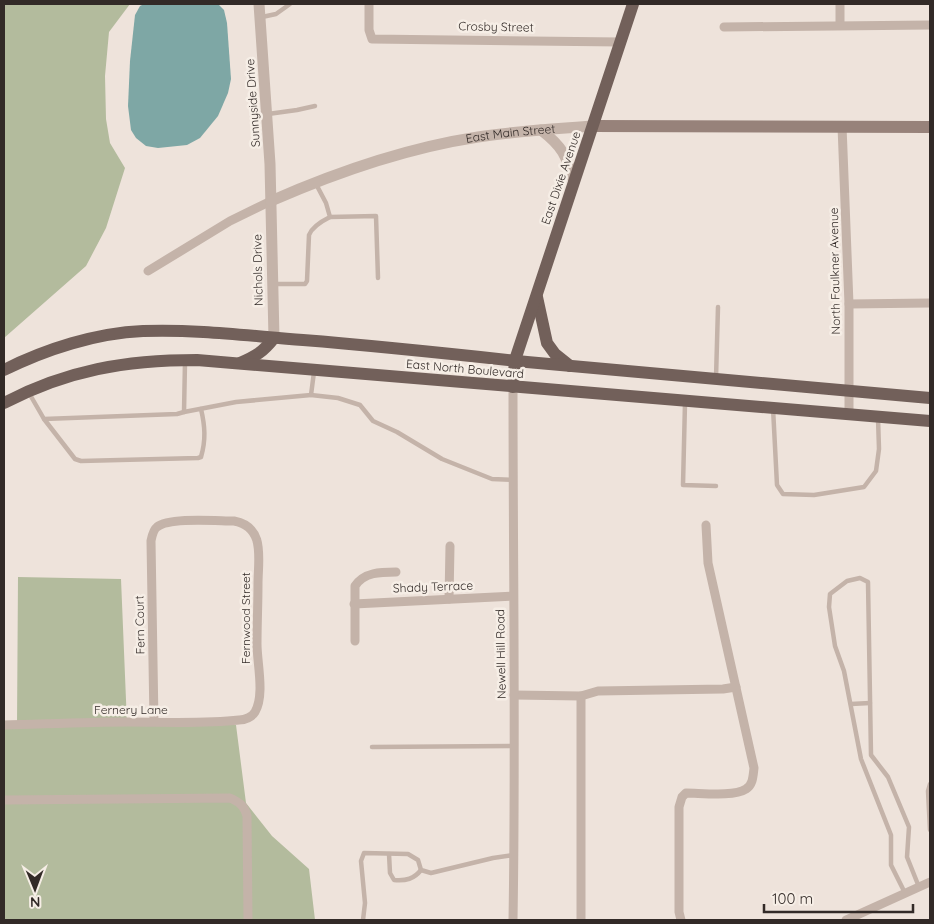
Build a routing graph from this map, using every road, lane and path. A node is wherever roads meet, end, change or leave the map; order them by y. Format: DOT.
graph roads {
  1 [pos="259,4"];
  2 [pos="290,4"];
  3 [pos="369,4"];
  4 [pos="633,4"];
  5 [pos="840,4"];
  6 [pos="260,18"];
  7 [pos="840,25"];
  8 [pos="930,25"];
  9 [pos="724,27"];
  10 [pos="620,42"];
  11 [pos="315,106"];
  12 [pos="267,114"];
  13 [pos="593,126"];
  14 [pos="842,126"];
  15 [pos="930,127"];
  16 [pos="541,130"];
  17 [pos="574,182"];
  18 [pos="315,183"];
  19 [pos="270,201"];
  20 [pos="330,216"];
  21 [pos="148,271"];
  22 [pos="378,278"];
  23 [pos="272,284"];
  24 [pos="536,294"];
  25 [pos="930,303"];
  26 [pos="849,304"];
  27 [pos="718,307"];
  28 [pos="274,338"];
  29 [pos="185,360"];
  30 [pos="515,360"];
  31 [pos="237,364"];
  32 [pos="570,366"];
  33 [pos="4,370"];
  34 [pos="314,370"];
  35 [pos="716,379"];
  36 [pos="514,387"];
  37 [pos="28,391"];
  38 [pos="850,391"];
  39 [pos="312,395"];
  40 [pos="930,398"];
  41 [pos="685,401"];
  42 [pos="4,403"];
  43 [pos="774,408"];
  44 [pos="201,409"];
  45 [pos="184,412"];
  46 [pos="849,415"];
  47 [pos="878,417"];
  48 [pos="44,419"];
  49 [pos="930,421"];
  50 [pos="513,480"];
  51 [pos="716,486"];
  52 [pos="706,525"];
  53 [pos="155,528"];
  54 [pos="450,546"];
  55 [pos="396,572"];
  56 [pos="513,596"];
  57 [pos="449,599"];
  58 [pos="354,604"];
  59 [pos="355,641"];
  60 [pos="736,687"];
  61 [pos="514,695"];
  62 [pos="581,696"];
  63 [pos="870,703"];
  64 [pos="851,704"];
  65 [pos="255,711"];
  66 [pos="154,722"];
  67 [pos="4,725"];
  68 [pos="514,746"];
  69 [pos="372,747"];
  70 [pos="930,784"];
  71 [pos="4,800"];
  72 [pos="930,830"];
  73 [pos="390,854"];
  74 [pos="514,856"];
  75 [pos="421,870"];
  76 [pos="930,882"];
  77 [pos="919,887"];
  78 [pos="905,894"];
  79 [pos="248,920"];
  80 [pos="363,920"];
  81 [pos="513,920"];
  82 [pos="581,920"];
  83 [pos="680,920"];
  84 [pos="846,920"];
  1 -- 6 [label="street, Sunnyside Drive"];
  2 -- 6 [label="lane"];
  3 -- 10 [label="street, Crosby Street"];
  4 -- 10 [label="main road, East Dixie Avenue"];
  5 -- 7 [label="street"];
  6 -- 12 [label="street, Sunnyside Drive"];
  7 -- 8 [label="street"];
  7 -- 9 [label="street"];
  10 -- 13 [label="main road, East Dixie Avenue"];
  11 -- 12 [label="lane"];
  12 -- 19 [label="street, Sunnyside Drive"];
  13 -- 14 [label="main road, East Main Street"];
  13 -- 16 [label="street, East Main Street"];
  13 -- 17 [label="main road, East Dixie Avenue"];
  14 -- 15 [label="main road, East Main Street"];
  14 -- 26 [label="street, North Faulkner Avenue"];
  16 -- 17 [label="street"];
  16 -- 18 [label="street, East Main Street"];
  17 -- 24 [label="main road, East Dixie Avenue"];
  18 -- 19 [label="street, East Main Street"];
  18 -- 20 [label="lane"];
  19 -- 21 [label="street, East Main Street"];
  19 -- 23 [label="street, Nichols Drive"];
  20 -- 22 [label="lane"];
  20 -- 23 [label="lane"];
  23 -- 28 [label="street, Nichols Drive"];
  24 -- 30 [label="main road, East Dixie Avenue"];
  24 -- 32 [label="main road"];
  25 -- 26 [label="street"];
  26 -- 38 [label="street, North Faulkner Avenue"];
  27 -- 35 [label="lane"];
  28 -- 30 [label="main road, East North Boulevard"];
  28 -- 31 [label="main road"];
  28 -- 33 [label="main road, East North Boulevard"];
  29 -- 31 [label="main road, East North Boulevard"];
  29 -- 37 [label="main road, East North Boulevard"];
  29 -- 45 [label="lane"];
  30 -- 32 [label="main road, East North Boulevard"];
  30 -- 36 [label="main road, East Dixie Avenue"];
  31 -- 34 [label="main road, East North Boulevard"];
  32 -- 35 [label="main road, East North Boulevard"];
  34 -- 36 [label="main road, East North Boulevard"];
  34 -- 39 [label="lane"];
  35 -- 38 [label="main road, East North Boulevard"];
  36 -- 41 [label="main road, East North Boulevard"];
  36 -- 50 [label="street, Newell Hill Road"];
  37 -- 42 [label="main road, East North Boulevard"];
  37 -- 48 [label="lane"];
  38 -- 40 [label="main road, East North Boulevard"];
  38 -- 46 [label="street, North Faulkner Avenue"];
  39 -- 44 [label="lane"];
  39 -- 50 [label="lane"];
  41 -- 43 [label="main road, East North Boulevard"];
  41 -- 51 [label="lane"];
  43 -- 46 [label="main road, East North Boulevard"];
  43 -- 47 [label="lane"];
  44 -- 45 [label="lane"];
  44 -- 48 [label="lane"];
  45 -- 48 [label="lane"];
  46 -- 47 [label="main road, East North Boulevard"];
  47 -- 49 [label="main road, East North Boulevard"];
  50 -- 56 [label="street, Newell Hill Road"];
  52 -- 60 [label="street"];
  53 -- 65 [label="street, Fernwood Street"];
  53 -- 66 [label="street, Fern Court"];
  54 -- 57 [label="street"];
  55 -- 58 [label="street, Shady Terrace"];
  56 -- 57 [label="street, Shady Terrace"];
  56 -- 61 [label="street, Newell Hill Road"];
  57 -- 58 [label="street, Shady Terrace"];
  58 -- 59 [label="street, Shady Terrace"];
  60 -- 62 [label="street"];
  60 -- 83 [label="street"];
  61 -- 62 [label="street"];
  61 -- 68 [label="street, Newell Hill Road"];
  62 -- 82 [label="street"];
  63 -- 64 [label="lane"];
  63 -- 64 [label="lane"];
  63 -- 77 [label="lane"];
  64 -- 78 [label="lane"];
  65 -- 66 [label="street, Fernery Lane"];
  66 -- 67 [label="street, Fernery Lane"];
  68 -- 69 [label="lane"];
  68 -- 74 [label="street, Newell Hill Road"];
  70 -- 72 [label="lane"];
  71 -- 79 [label="street"];
  73 -- 75 [label="lane"];
  73 -- 75 [label="lane"];
  73 -- 80 [label="lane"];
  74 -- 75 [label="lane"];
  74 -- 81 [label="street, Newell Hill Road"];
  76 -- 77 [label="street"];
  77 -- 78 [label="street"];
  78 -- 84 [label="street"];
}
